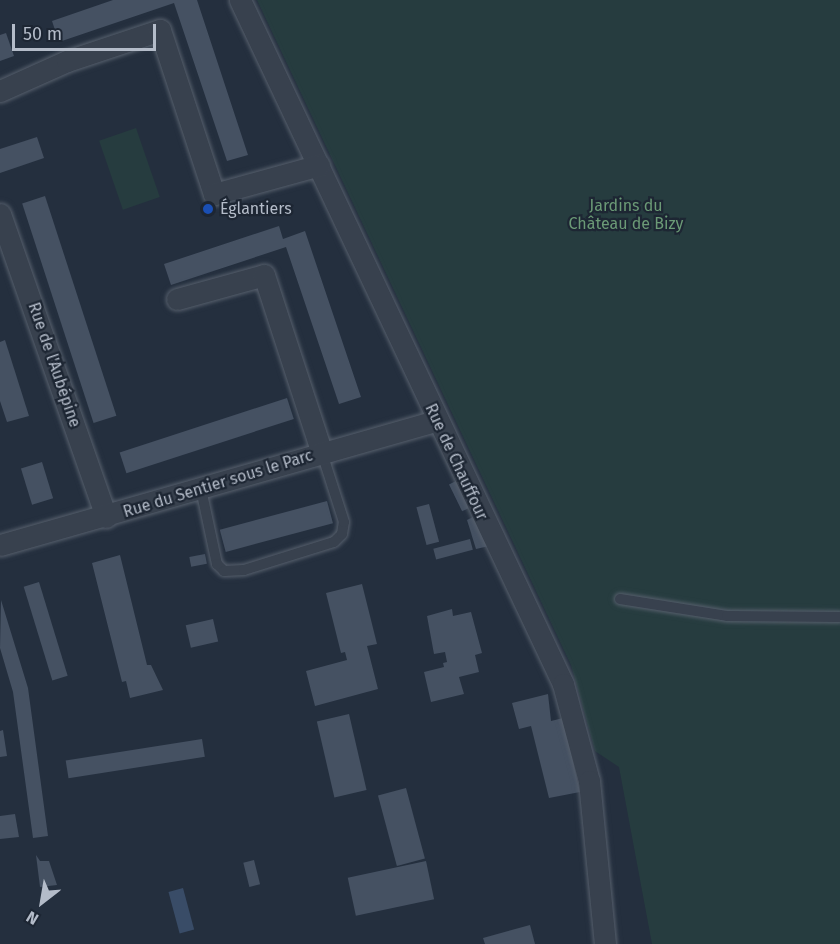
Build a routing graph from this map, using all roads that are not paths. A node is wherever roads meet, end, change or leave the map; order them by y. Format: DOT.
graph roads {
  1 [pos="240,0"];
  2 [pos="0,91"];
  3 [pos="319,165"];
  4 [pos="0,214"];
  5 [pos="177,298"];
  6 [pos="436,421"];
  7 [pos="322,453"];
  8 [pos="201,489"];
  9 [pos="106,517"];
  10 [pos="0,545"];
  11 [pos="621,600"];
  12 [pos="840,617"];
  13 [pos="605,944"];
  1 -- 3 [label="street, Rue de Chauffour"];
  2 -- 3 [label="street"];
  3 -- 6 [label="street, Rue de Chauffour"];
  4 -- 9 [label="street, Rue de l'Aubépine"];
  5 -- 7 [label="street"];
  6 -- 7 [label="street, Rue du Sentier sous le Parc"];
  6 -- 13 [label="street, Rue de Chauffour"];
  7 -- 8 [label="street, Rue du Sentier sous le Parc"];
  7 -- 8 [label="lane"];
  8 -- 9 [label="street, Rue du Sentier sous le Parc"];
  9 -- 10 [label="street, Rue du Sentier sous le Parc"];
  11 -- 12 [label="lane"];
}
